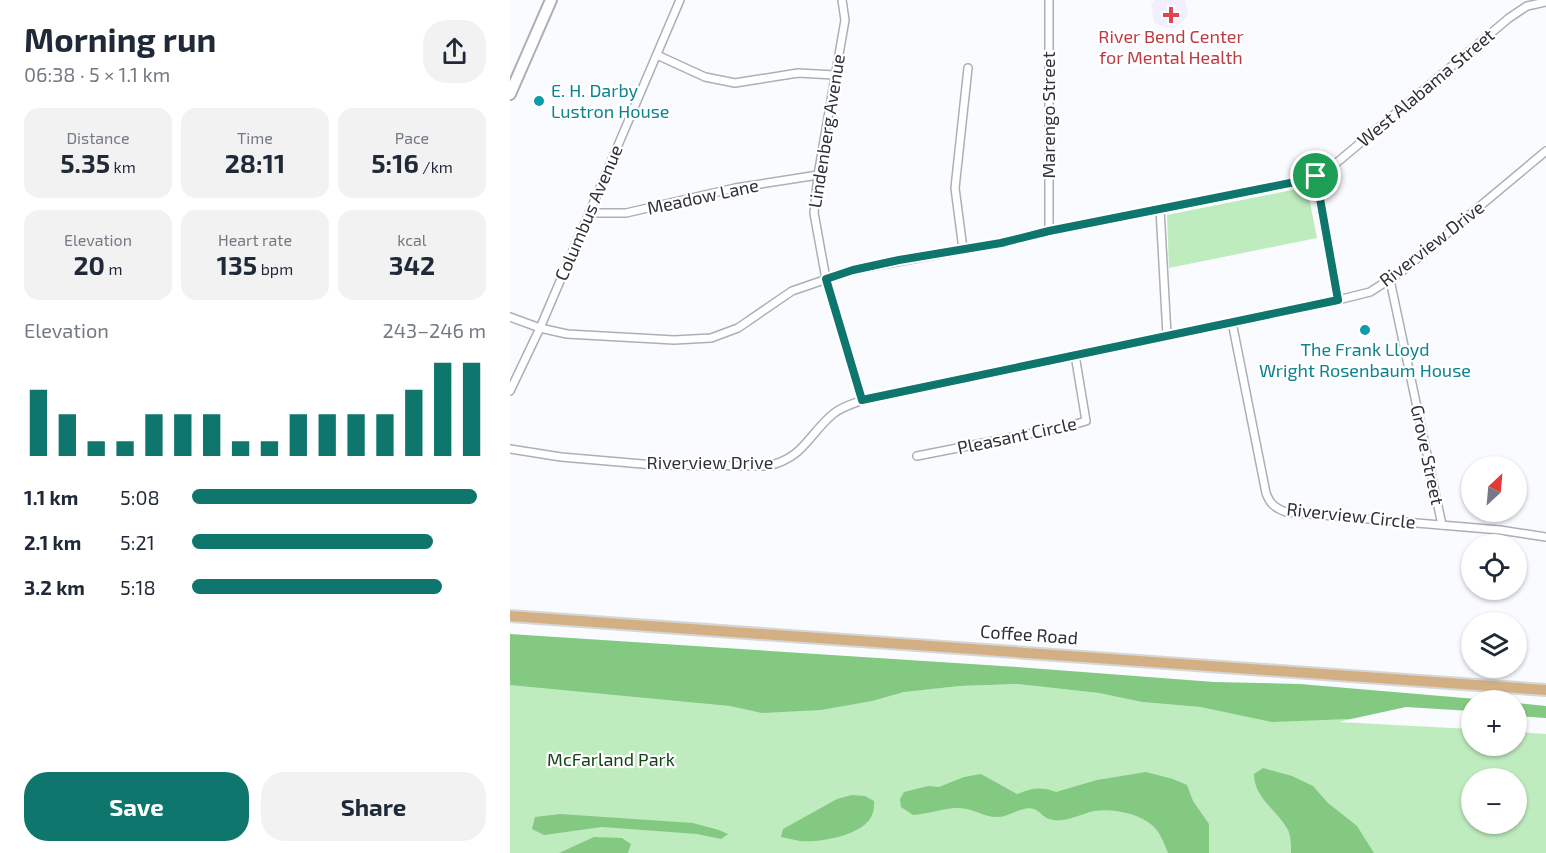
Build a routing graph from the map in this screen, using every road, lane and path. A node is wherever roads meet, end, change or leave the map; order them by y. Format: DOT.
graph roads {
  1 [pos="550,0"];
  2 [pos="680,0"];
  3 [pos="842,0"];
  4 [pos="1049,0"];
  5 [pos="1546,2"];
  6 [pos="657,56"];
  7 [pos="968,68"];
  8 [pos="835,75"];
  9 [pos="510,94"];
  10 [pos="1546,151"];
  11 [pos="818,175"];
  12 [pos="1316,176"];
  13 [pos="1160,209"];
  14 [pos="589,213"];
  15 [pos="1049,231"];
  16 [pos="963,249"];
  17 [pos="826,279"];
  18 [pos="1390,280"];
  19 [pos="1338,300"];
  20 [pos="510,316"];
  21 [pos="1232,322"];
  22 [pos="540,328"];
  23 [pos="1167,335"];
  24 [pos="1075,356"];
  25 [pos="510,391"];
  26 [pos="862,400"];
  27 [pos="510,449"];
  28 [pos="917,456"];
  29 [pos="1442,525"];
  30 [pos="1546,537"];
  31 [pos="510,616"];
  32 [pos="1546,690"];
  1 -- 9 [label="street"];
  2 -- 6 [label="street, Columbus Avenue"];
  3 -- 8 [label="street, Lindenberg Avenue"];
  4 -- 15 [label="street, Marengo Street"];
  5 -- 12 [label="street, West Alabama Street"];
  6 -- 8 [label="street"];
  6 -- 14 [label="street, Columbus Avenue"];
  7 -- 16 [label="street"];
  8 -- 11 [label="street, Lindenberg Avenue"];
  10 -- 18 [label="street, Riverview Drive"];
  11 -- 14 [label="street, Meadow Lane"];
  11 -- 17 [label="street, Lindenberg Avenue"];
  12 -- 13 [label="street, West Alabama Street"];
  12 -- 19 [label="street"];
  13 -- 15 [label="street, West Alabama Street"];
  13 -- 23 [label="street"];
  14 -- 22 [label="street, Columbus Avenue"];
  15 -- 16 [label="street, West Alabama Street"];
  16 -- 17 [label="street, West Alabama Street"];
  17 -- 22 [label="street, West Alabama Street"];
  17 -- 26 [label="street, Lindenberg Avenue"];
  18 -- 19 [label="street, Riverview Drive"];
  18 -- 29 [label="street, Grove Street"];
  19 -- 21 [label="street, Riverview Drive"];
  20 -- 22 [label="street, West Alabama Street"];
  21 -- 23 [label="street, Riverview Drive"];
  21 -- 29 [label="street, Riverview Circle"];
  22 -- 25 [label="street, Columbus Avenue"];
  23 -- 24 [label="street, Riverview Drive"];
  24 -- 26 [label="street, Riverview Drive"];
  24 -- 28 [label="street, Pleasant Circle"];
  26 -- 27 [label="street, Riverview Drive"];
  29 -- 30 [label="street, Riverview Circle"];
  31 -- 32 [label="main road, Coffee Road"];
}
